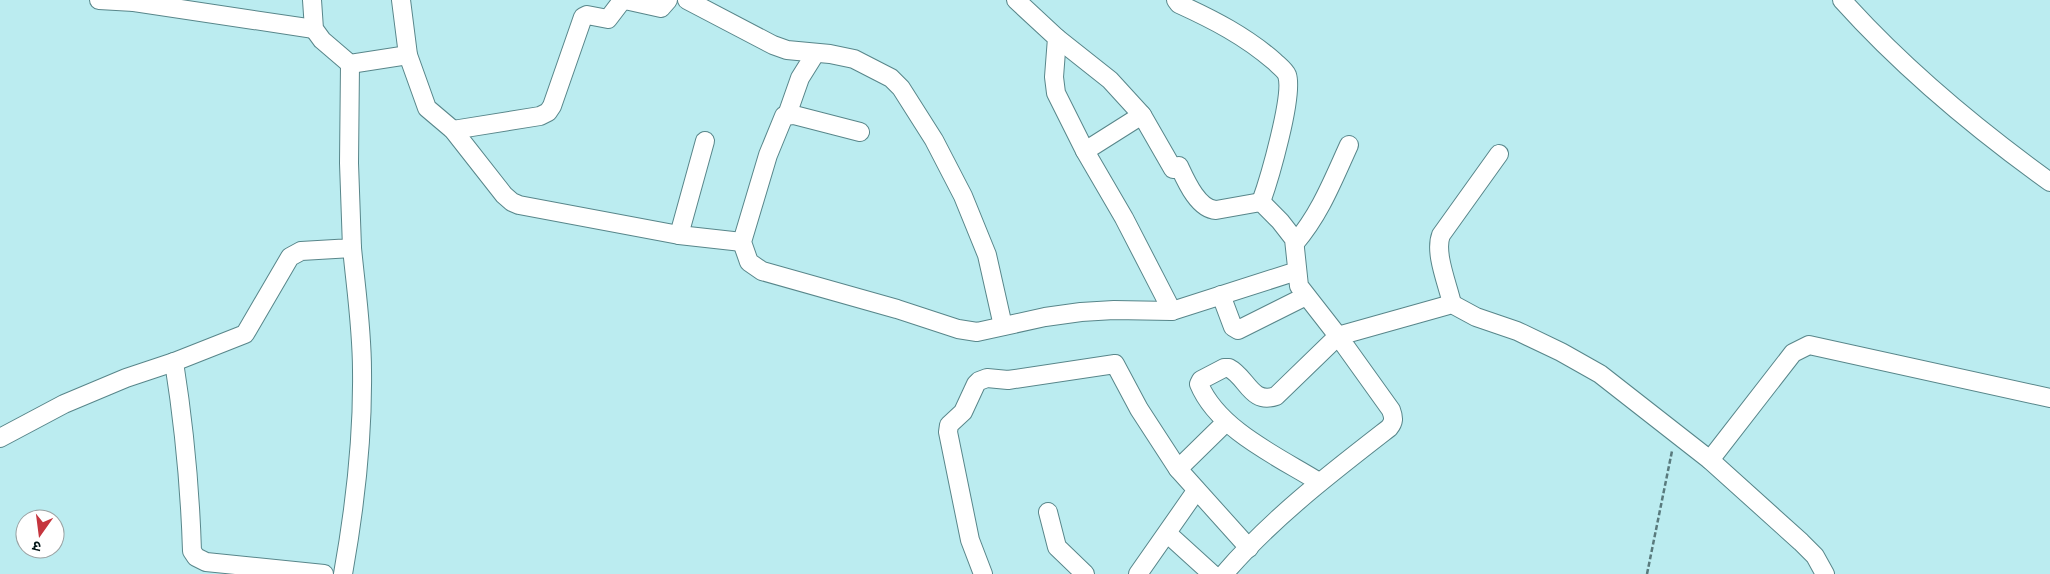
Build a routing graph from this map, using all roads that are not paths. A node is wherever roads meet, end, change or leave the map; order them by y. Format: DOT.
graph roads {
  1 [pos="99,0"];
  2 [pos="312,0"];
  3 [pos="401,0"];
  4 [pos="668,0"];
  5 [pos="687,0"];
  6 [pos="1016,0"];
  7 [pos="1176,0"];
  8 [pos="1842,0"];
  9 [pos="134,1"];
  10 [pos="314,29"];
  11 [pos="1057,38"];
  12 [pos="815,54"];
  13 [pos="408,56"];
  14 [pos="350,64"];
  15 [pos="787,115"];
  16 [pos="1142,115"];
  17 [pos="453,130"];
  18 [pos="860,132"];
  19 [pos="705,141"];
  20 [pos="1349,145"];
  21 [pos="1085,150"];
  22 [pos="1499,154"];
  23 [pos="2050,182"];
  24 [pos="1261,202"];
  25 [pos="679,235"];
  26 [pos="742,242"];
  27 [pos="1295,244"];
  28 [pos="352,248"];
  29 [pos="1297,271"];
  30 [pos="1221,295"];
  31 [pos="1306,296"];
  32 [pos="1452,304"];
  33 [pos="1172,311"];
  34 [pos="1003,326"];
  35 [pos="1338,336"];
  36 [pos="174,362"];
  37 [pos="2050,398"];
  38 [pos="1226,422"];
  39 [pos="0,438"];
  40 [pos="1710,460"];
  41 [pos="1178,470"];
  42 [pos="1319,482"];
  43 [pos="1196,491"];
  44 [pos="1048,512"];
  45 [pos="1168,534"];
  46 [pos="1249,548"];
  47 [pos="324,574"];
  48 [pos="343,574"];
  49 [pos="983,574"];
  50 [pos="1084,574"];
  51 [pos="1138,574"];
  52 [pos="1212,574"];
  53 [pos="1224,574"];
  54 [pos="1825,574"];
  1 -- 9 [label="street"];
  2 -- 10 [label="street"];
  3 -- 13 [label="street"];
  4 -- 17 [label="street"];
  5 -- 12 [label="street"];
  6 -- 11 [label="street"];
  7 -- 24 [label="street"];
  8 -- 23 [label="street"];
  9 -- 10 [label="street"];
  10 -- 14 [label="street"];
  11 -- 16 [label="street"];
  11 -- 21 [label="street"];
  12 -- 15 [label="street"];
  12 -- 34 [label="street"];
  13 -- 14 [label="street"];
  13 -- 17 [label="street"];
  14 -- 28 [label="street"];
  15 -- 18 [label="street"];
  15 -- 26 [label="street"];
  16 -- 21 [label="street"];
  16 -- 24 [label="street"];
  17 -- 25 [label="street"];
  19 -- 25 [label="street"];
  20 -- 27 [label="street"];
  21 -- 33 [label="street"];
  22 -- 32 [label="street"];
  24 -- 27 [label="street"];
  25 -- 26 [label="street"];
  26 -- 34 [label="street"];
  27 -- 29 [label="street"];
  28 -- 36 [label="street"];
  28 -- 48 [label="street"];
  29 -- 30 [label="street"];
  29 -- 31 [label="street"];
  30 -- 31 [label="street"];
  30 -- 33 [label="street"];
  31 -- 35 [label="street"];
  32 -- 35 [label="street"];
  32 -- 40 [label="street"];
  33 -- 34 [label="street"];
  35 -- 38 [label="street"];
  35 -- 42 [label="street"];
  36 -- 39 [label="street"];
  36 -- 47 [label="street"];
  37 -- 40 [label="street"];
  38 -- 41 [label="street"];
  38 -- 42 [label="street"];
  40 -- 54 [label="street"];
  41 -- 43 [label="street"];
  41 -- 49 [label="street"];
  42 -- 46 [label="street"];
  43 -- 45 [label="street"];
  43 -- 46 [label="street"];
  44 -- 50 [label="street"];
  45 -- 51 [label="street"];
  45 -- 52 [label="street"];
  46 -- 53 [label="street"];
}
